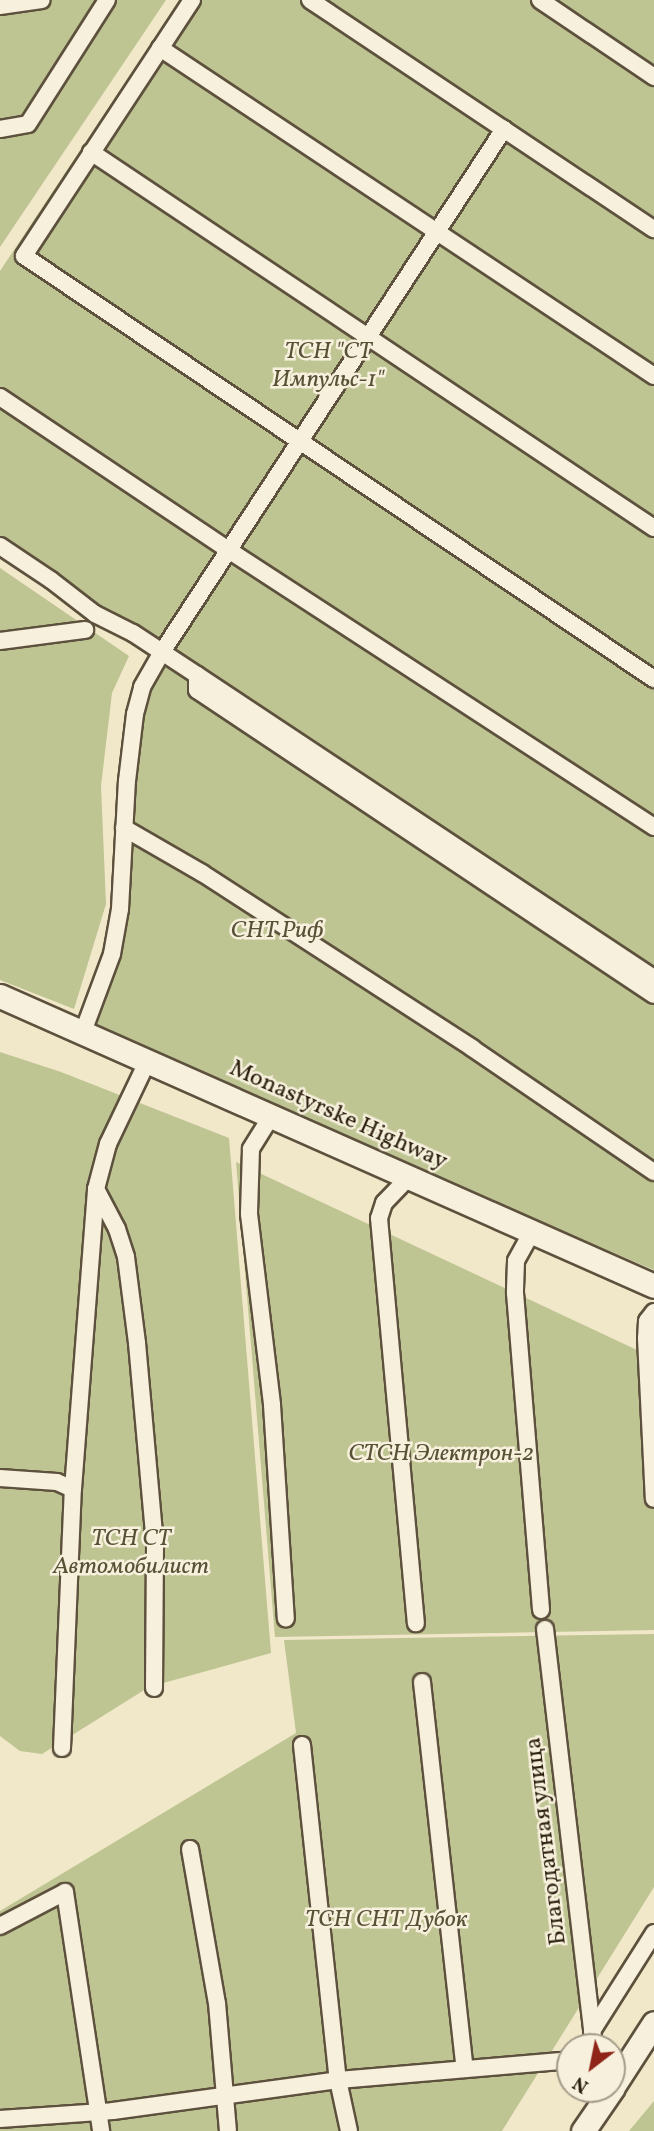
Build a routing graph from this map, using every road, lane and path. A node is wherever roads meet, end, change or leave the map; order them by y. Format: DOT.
graph roads {
  1 [pos="42,0"];
  2 [pos="107,0"];
  3 [pos="192,0"];
  4 [pos="310,0"];
  5 [pos="540,0"];
  6 [pos="0,6"];
  7 [pos="160,48"];
  8 [pos="654,77"];
  9 [pos="0,129"];
  10 [pos="504,129"];
  11 [pos="92,152"];
  12 [pos="654,229"];
  13 [pos="438,233"];
  14 [pos="370,337"];
  15 [pos="654,376"];
  16 [pos="0,397"];
  17 [pos="301,443"];
  18 [pos="654,528"];
  19 [pos="0,546"];
  20 [pos="230,551"];
  21 [pos="85,630"];
  22 [pos="0,641"];
  23 [pos="162,652"];
  24 [pos="197,675"];
  25 [pos="654,679"];
  26 [pos="654,827"];
  27 [pos="124,828"];
  28 [pos="654,978"];
  29 [pos="654,995"];
  30 [pos="0,996"];
  31 [pos="83,1032"];
  32 [pos="148,1060"];
  33 [pos="272,1115"];
  34 [pos="654,1172"];
  35 [pos="410,1177"];
  36 [pos="96,1189"];
  37 [pos="533,1230"];
  38 [pos="654,1286"];
  39 [pos="654,1312"];
  40 [pos="0,1478"];
  41 [pos="73,1489"];
  42 [pos="654,1499"];
  43 [pos="541,1610"];
  44 [pos="286,1619"];
  45 [pos="416,1623"];
  46 [pos="545,1629"];
  47 [pos="422,1682"];
  48 [pos="154,1688"];
  49 [pos="302,1745"];
  50 [pos="62,1748"];
  51 [pos="190,1849"];
  52 [pos="0,1926"];
  53 [pos="654,1933"];
  54 [pos="654,2023"];
  55 [pos="592,2033"];
  56 [pos="596,2033"];
  57 [pos="556,2061"];
  58 [pos="626,2063"];
  59 [pos="465,2069"];
  60 [pos="338,2080"];
  61 [pos="226,2095"];
  62 [pos="600,2103"];
  63 [pos="99,2111"];
  64 [pos="0,2119"];
  65 [pos="101,2131"];
  66 [pos="228,2131"];
  67 [pos="349,2131"];
  68 [pos="583,2131"];
  1 -- 6 [label="street"];
  2 -- 9 [label="street"];
  3 -- 7 [label="street"];
  4 -- 10 [label="street"];
  5 -- 8 [label="street"];
  7 -- 11 [label="street"];
  7 -- 13 [label="street"];
  10 -- 12 [label="street"];
  10 -- 13 [label="street"];
  11 -- 14 [label="street"];
  11 -- 17 [label="street"];
  13 -- 14 [label="street"];
  13 -- 15 [label="street"];
  14 -- 17 [label="street"];
  14 -- 18 [label="street"];
  16 -- 20 [label="street"];
  17 -- 20 [label="street"];
  17 -- 25 [label="street"];
  19 -- 23 [label="street"];
  20 -- 23 [label="street"];
  20 -- 26 [label="street"];
  21 -- 22 [label="street"];
  23 -- 24 [label="street"];
  23 -- 27 [label="street"];
  24 -- 28 [label="street"];
  24 -- 29 [label="street"];
  27 -- 31 [label="street"];
  27 -- 34 [label="street"];
  30 -- 31 [label="main road, Monastyrske Highway"];
  31 -- 32 [label="main road, Monastyrske Highway"];
  32 -- 33 [label="main road, Monastyrske Highway"];
  32 -- 36 [label="street"];
  33 -- 35 [label="main road, Monastyrske Highway"];
  33 -- 44 [label="street"];
  35 -- 37 [label="main road, Monastyrske Highway"];
  35 -- 45 [label="street"];
  36 -- 41 [label="street"];
  36 -- 48 [label="street"];
  37 -- 38 [label="main road, Monastyrske Highway"];
  37 -- 43 [label="street"];
  39 -- 42 [label="street"];
  40 -- 41 [label="street"];
  41 -- 50 [label="street"];
  46 -- 55 [label="street, Благодатная улица"];
  47 -- 59 [label="street"];
  49 -- 60 [label="street"];
  51 -- 61 [label="street"];
  52 -- 63 [label="street"];
  53 -- 56 [label="street"];
  54 -- 58 [label="main road"];
  57 -- 59 [label="street"];
  59 -- 60 [label="street"];
  60 -- 61 [label="street"];
  60 -- 67 [label="street"];
  61 -- 63 [label="street"];
  61 -- 66 [label="street"];
  62 -- 68 [label="main road"];
  63 -- 64 [label="street"];
  63 -- 65 [label="street"];
}
